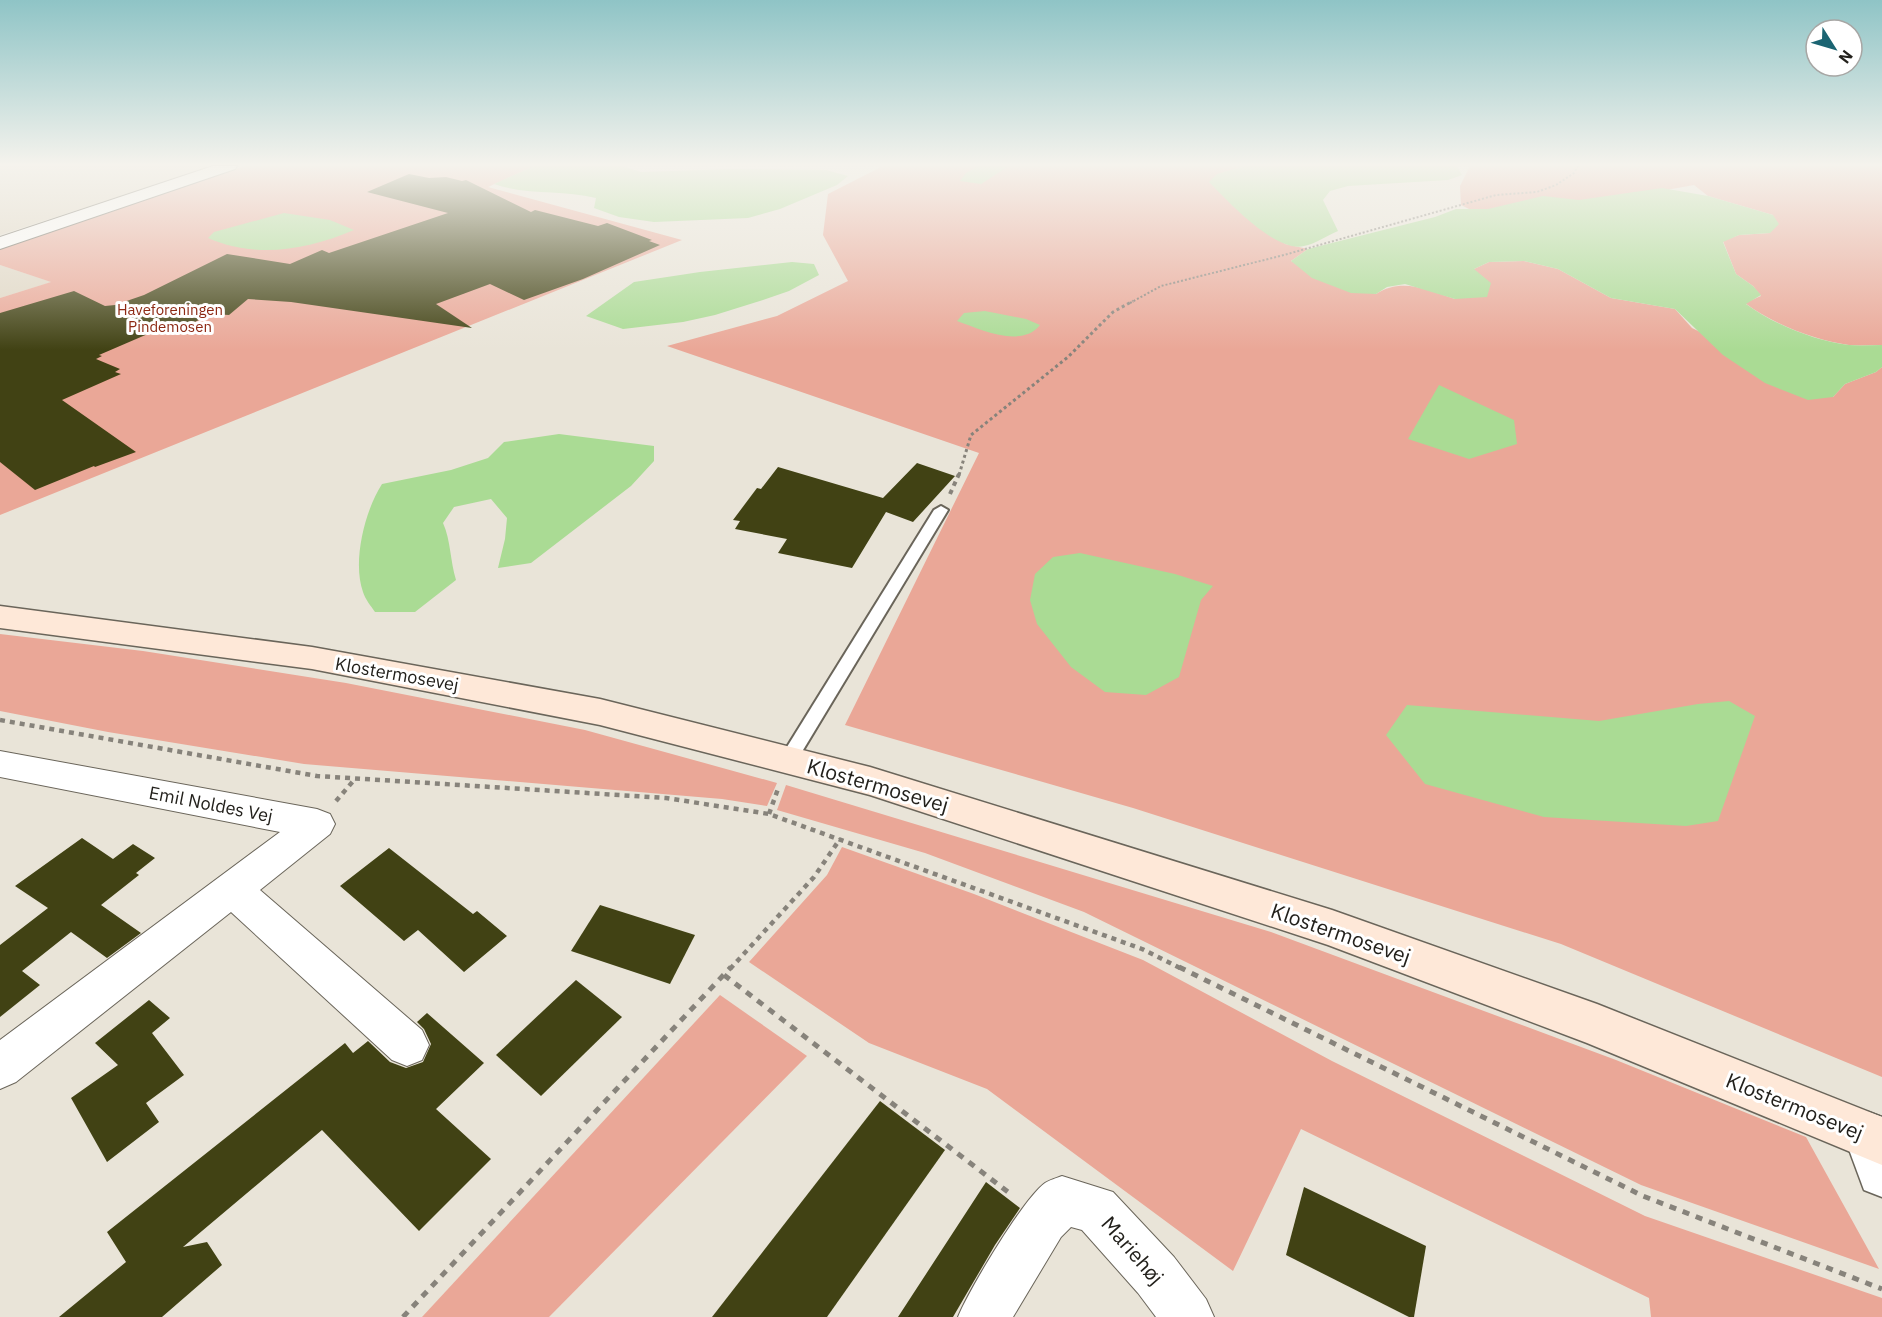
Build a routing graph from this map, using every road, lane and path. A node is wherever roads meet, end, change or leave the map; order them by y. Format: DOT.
graph roads {
  1 [pos="46,227"];
  2 [pos="1381,227"];
  3 [pos="0,243"];
  4 [pos="941,510"];
  5 [pos="0,617"];
  6 [pos="0,720"];
  7 [pos="788,760"];
  8 [pos="0,764"];
  9 [pos="840,839"];
  10 [pos="232,889"];
  11 [pos="724,975"];
  12 [pos="407,1045"];
  13 [pos="0,1067"];
  14 [pos="1877,1150"];
  15 [pos="1044,1220"];
  16 [pos="1882,1289"];
  17 [pos="403,1317"];
  18 [pos="984,1317"];
  19 [pos="1188,1317"];
  1 -- 3 [label="street"];
  2 -- 4 [label="path"];
  4 -- 7 [label="lane, Klostermosevej"];
  5 -- 7 [label="main road, Klostermosevej"];
  6 -- 9 [label="path"];
  7 -- 14 [label="main road, Klostermosevej"];
  8 -- 10 [label="street, Emil Noldes Vej"];
  9 -- 11 [label="path"];
  9 -- 16 [label="path"];
  10 -- 12 [label="street"];
  10 -- 13 [label="street, Emil Noldes Vej"];
  11 -- 15 [label="path"];
  11 -- 17 [label="path"];
  15 -- 18 [label="street, Mariehøj"];
  15 -- 19 [label="street, Mariehøj"];
}
